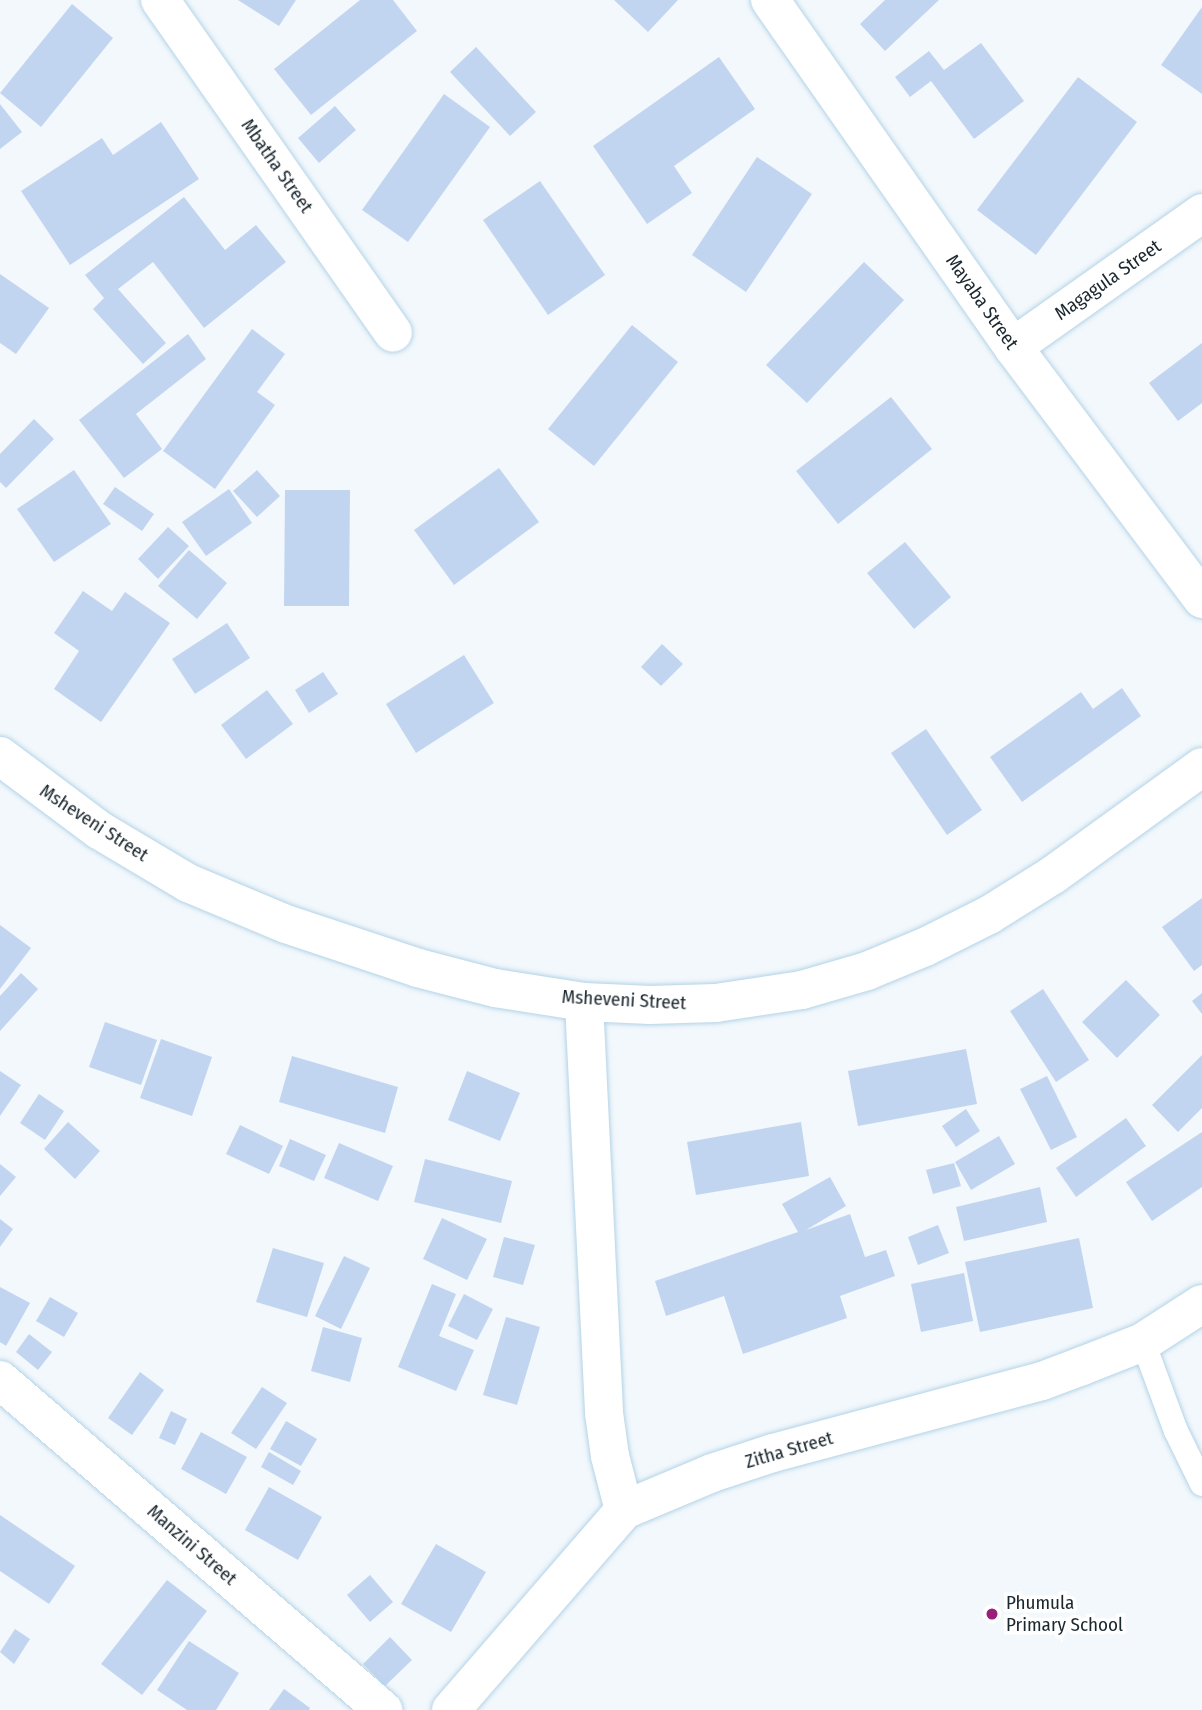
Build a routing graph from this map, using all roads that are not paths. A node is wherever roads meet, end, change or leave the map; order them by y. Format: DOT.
graph roads {
  1 [pos="160,0"];
  2 [pos="769,0"];
  3 [pos="1202,213"];
  4 [pos="393,333"];
  5 [pos="1013,347"];
  6 [pos="1202,599"];
  7 [pos="0,756"];
  8 [pos="1202,767"];
  9 [pos="584,1003"];
  10 [pos="1202,1304"];
  11 [pos="1143,1342"];
  12 [pos="0,1380"];
  13 [pos="1202,1484"];
  14 [pos="624,1510"];
  15 [pos="383,1710"];
  16 [pos="451,1710"];
  1 -- 4 [label="street, Mbatha Street"];
  2 -- 5 [label="street, Mayaba Street"];
  3 -- 5 [label="street, Magagula Street"];
  5 -- 6 [label="street, Mayaba Street"];
  7 -- 9 [label="street, Msheveni Street"];
  8 -- 9 [label="street, Msheveni Street"];
  9 -- 14 [label="street"];
  10 -- 11 [label="street, Zitha Street"];
  11 -- 13 [label="lane"];
  11 -- 14 [label="street, Zitha Street"];
  12 -- 15 [label="street, Manzini Street"];
  14 -- 16 [label="street, Zitha Street"];
}
